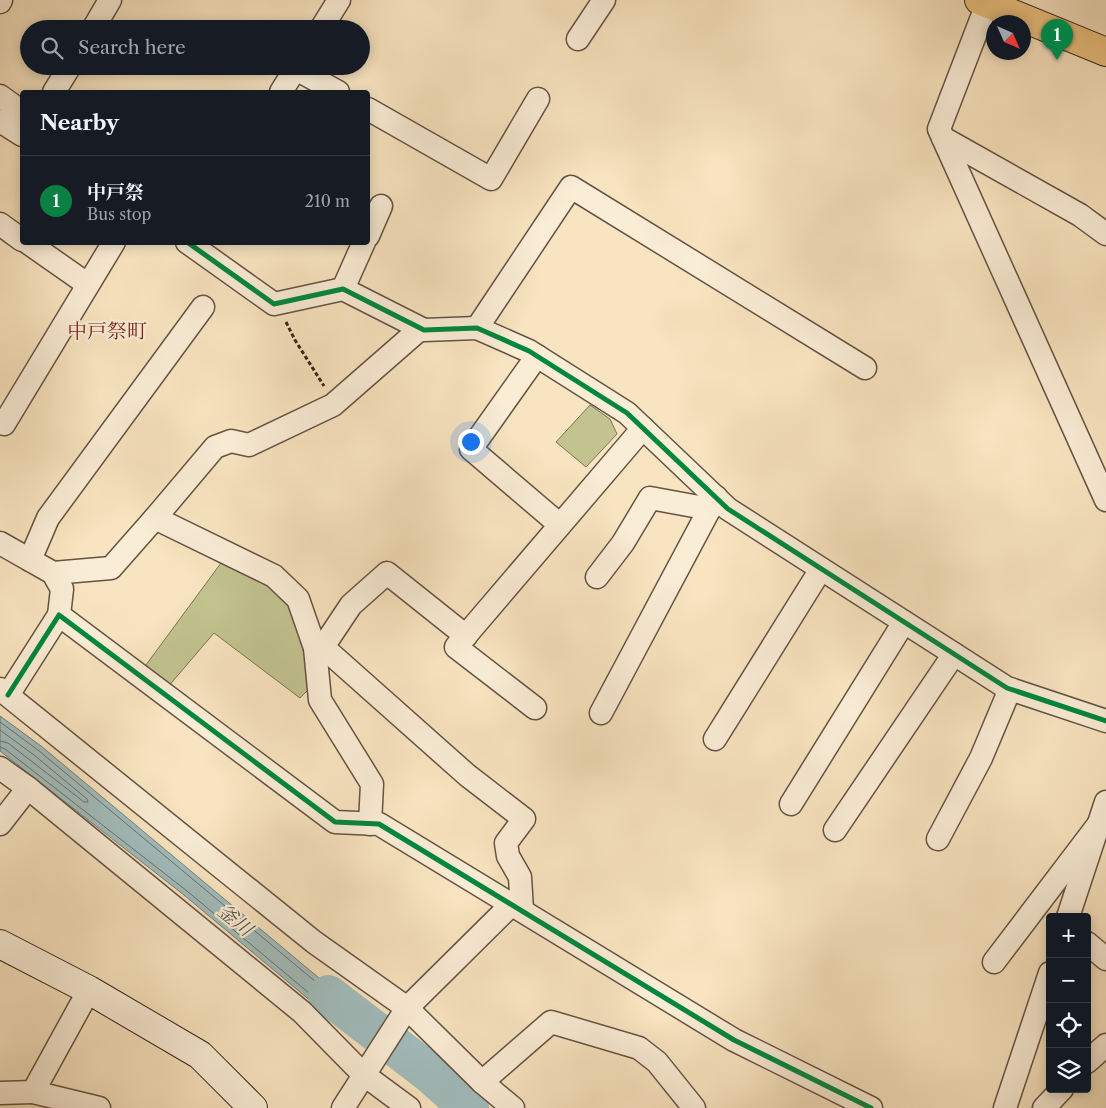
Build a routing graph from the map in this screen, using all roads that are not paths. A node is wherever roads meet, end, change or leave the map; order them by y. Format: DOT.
graph roads {
  1 [pos="110,0"];
  2 [pos="339,0"];
  3 [pos="604,0"];
  4 [pos="983,2"];
  5 [pos="98,20"];
  6 [pos="327,20"];
  7 [pos="578,39"];
  8 [pos="1106,52"];
  9 [pos="64,75"];
  10 [pos="292,75"];
  11 [pos="308,75"];
  12 [pos="55,90"];
  13 [pos="282,90"];
  14 [pos="334,90"];
  15 [pos="0,96"];
  16 [pos="538,99"];
  17 [pos="370,110"];
  18 [pos="20,111"];
  19 [pos="0,121"];
  20 [pos="20,134"];
  21 [pos="943,138"];
  22 [pos="0,224"];
  23 [pos="1106,234"];
  24 [pos="20,239"];
  25 [pos="30,245"];
  26 [pos="112,245"];
  27 [pos="195,245"];
  28 [pos="363,245"];
  29 [pos="88,284"];
  30 [pos="343,289"];
  31 [pos="203,307"];
  32 [pos="477,328"];
  33 [pos="420,329"];
  34 [pos="537,356"];
  35 [pos="865,368"];
  36 [pos="4,424"];
  37 [pos="643,428"];
  38 [pos="1106,500"];
  39 [pos="713,503"];
  40 [pos="155,518"];
  41 [pos="560,525"];
  42 [pos="0,544"];
  43 [pos="30,560"];
  44 [pos="821,569"];
  45 [pos="53,573"];
  46 [pos="598,577"];
  47 [pos="59,615"];
  48 [pos="904,622"];
  49 [pos="466,636"];
  50 [pos="319,648"];
  51 [pos="954,654"];
  52 [pos="1010,689"];
  53 [pos="4,692"];
  54 [pos="535,708"];
  55 [pos="601,713"];
  56 [pos="1106,721"];
  57 [pos="715,738"];
  58 [pos="0,768"];
  59 [pos="28,788"];
  60 [pos="1106,802"];
  61 [pos="791,804"];
  62 [pos="0,824"];
  63 [pos="370,824"];
  64 [pos="1098,825"];
  65 [pos="835,830"];
  66 [pos="938,839"];
  67 [pos="517,907"];
  68 [pos="1069,913"];
  69 [pos="0,944"];
  70 [pos="1091,946"];
  71 [pos="1106,959"];
  72 [pos="994,962"];
  73 [pos="1046,985"];
  74 [pos="89,990"];
  75 [pos="407,1008"];
  76 [pos="1106,1044"];
  77 [pos="1091,1058"];
  78 [pos="363,1074"];
  79 [pos="482,1082"];
  80 [pos="33,1092"];
  81 [pos="0,1093"];
  82 [pos="1058,1093"];
  83 [pos="55,1103"];
  84 [pos="99,1108"];
  85 [pos="253,1108"];
  86 [pos="343,1108"];
  87 [pos="409,1108"];
  88 [pos="513,1108"];
  89 [pos="694,1108"];
  90 [pos="871,1108"];
  91 [pos="1005,1108"];
  92 [pos="1044,1108"];
  1 -- 5 [label="street"];
  2 -- 6 [label="street"];
  3 -- 7 [label="street"];
  4 -- 8 [label="highway"];
  4 -- 21 [label="street"];
  9 -- 12 [label="street"];
  10 -- 13 [label="street"];
  11 -- 14 [label="street"];
  15 -- 18 [label="street"];
  16 -- 17 [label="street"];
  19 -- 20 [label="street"];
  21 -- 23 [label="street"];
  21 -- 38 [label="street"];
  22 -- 24 [label="street"];
  25 -- 29 [label="street"];
  26 -- 29 [label="street"];
  27 -- 30 [label="street"];
  28 -- 30 [label="street"];
  29 -- 36 [label="street"];
  30 -- 33 [label="street"];
  31 -- 43 [label="street"];
  32 -- 33 [label="street"];
  32 -- 34 [label="street"];
  32 -- 35 [label="street"];
  33 -- 40 [label="street"];
  34 -- 37 [label="street"];
  34 -- 41 [label="street"];
  37 -- 39 [label="street"];
  37 -- 41 [label="street"];
  39 -- 44 [label="street"];
  39 -- 46 [label="street"];
  39 -- 55 [label="street"];
  40 -- 45 [label="street"];
  40 -- 50 [label="street"];
  41 -- 49 [label="street"];
  42 -- 43 [label="street"];
  43 -- 45 [label="street"];
  44 -- 48 [label="street"];
  44 -- 57 [label="street"];
  45 -- 47 [label="street"];
  47 -- 53 [label="street"];
  47 -- 63 [label="street"];
  48 -- 51 [label="street"];
  48 -- 61 [label="street"];
  49 -- 50 [label="street"];
  49 -- 54 [label="street"];
  50 -- 63 [label="street"];
  50 -- 67 [label="street"];
  51 -- 52 [label="street"];
  51 -- 65 [label="street"];
  52 -- 56 [label="street"];
  52 -- 66 [label="street"];
  53 -- 75 [label="street"];
  58 -- 59 [label="street"];
  59 -- 62 [label="street"];
  59 -- 78 [label="street"];
  60 -- 64 [label="street"];
  63 -- 67 [label="street"];
  64 -- 68 [label="street"];
  64 -- 72 [label="street"];
  67 -- 75 [label="street"];
  67 -- 90 [label="street"];
  69 -- 74 [label="street"];
  70 -- 71 [label="street"];
  73 -- 91 [label="street"];
  74 -- 80 [label="street"];
  74 -- 85 [label="street"];
  75 -- 78 [label="street"];
  75 -- 79 [label="street"];
  76 -- 77 [label="street"];
  78 -- 86 [label="street"];
  78 -- 87 [label="street"];
  79 -- 88 [label="street"];
  79 -- 89 [label="street"];
  80 -- 81 [label="street"];
  80 -- 83 [label="street"];
  82 -- 92 [label="street"];
  83 -- 84 [label="street"];
}
